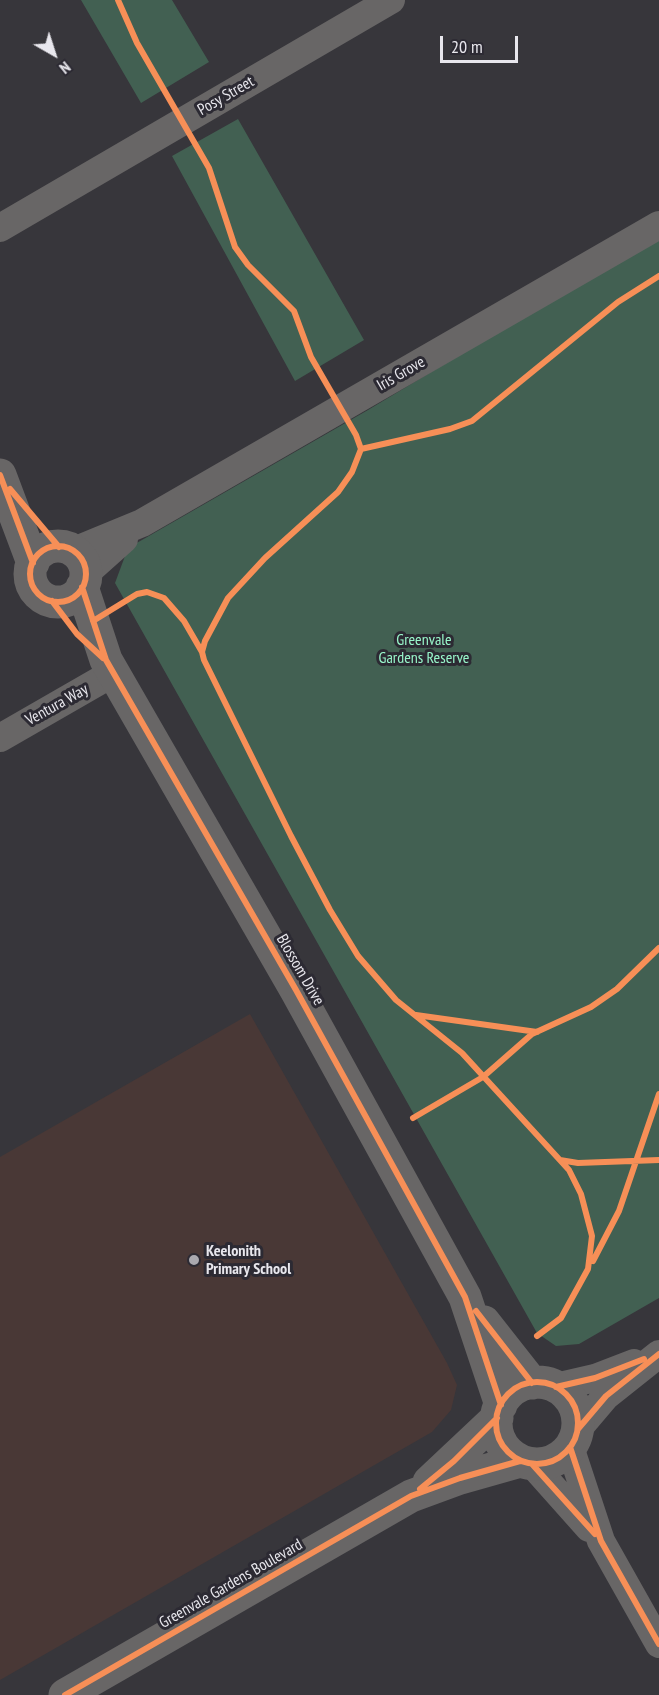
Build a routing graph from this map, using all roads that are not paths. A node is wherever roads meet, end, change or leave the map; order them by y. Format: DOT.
graph roads {
  1 [pos="391,0"];
  2 [pos="659,225"];
  3 [pos="0,228"];
  4 [pos="1,477"];
  5 [pos="67,564"];
  6 [pos="52,602"];
  7 [pos="110,667"];
  8 [pos="0,738"];
  9 [pos="465,1297"];
  10 [pos="659,1354"];
  11 [pos="544,1385"];
  12 [pos="499,1412"];
  13 [pos="574,1438"];
  14 [pos="526,1462"];
  15 [pos="411,1496"];
  16 [pos="601,1541"];
  17 [pos="659,1644"];
  18 [pos="65,1695"];
  1 -- 3 [label="street, Posy Street"];
  2 -- 5 [label="street, Iris Grove"];
  4 -- 5 [label="street, Blossom Drive"];
  5 -- 6 [label="street"];
  5 -- 6 [label="street, Blossom Drive"];
  5 -- 7 [label="street, Blossom Drive"];
  6 -- 7 [label="street, Blossom Drive"];
  7 -- 8 [label="street, Ventura Way"];
  7 -- 9 [label="street, Blossom Drive"];
  9 -- 11 [label="street, Blossom Drive"];
  9 -- 12 [label="street, Blossom Drive"];
  10 -- 11 [label="street"];
  10 -- 13 [label="street"];
  11 -- 12 [label="street"];
  11 -- 13 [label="street"];
  12 -- 14 [label="street"];
  12 -- 15 [label="street, Greenvale Gardens Boulevard"];
  13 -- 14 [label="street"];
  13 -- 16 [label="street"];
  14 -- 15 [label="street, Greenvale Gardens Boulevard"];
  14 -- 16 [label="street"];
  15 -- 18 [label="street, Greenvale Gardens Boulevard"];
  16 -- 17 [label="street"];
}
